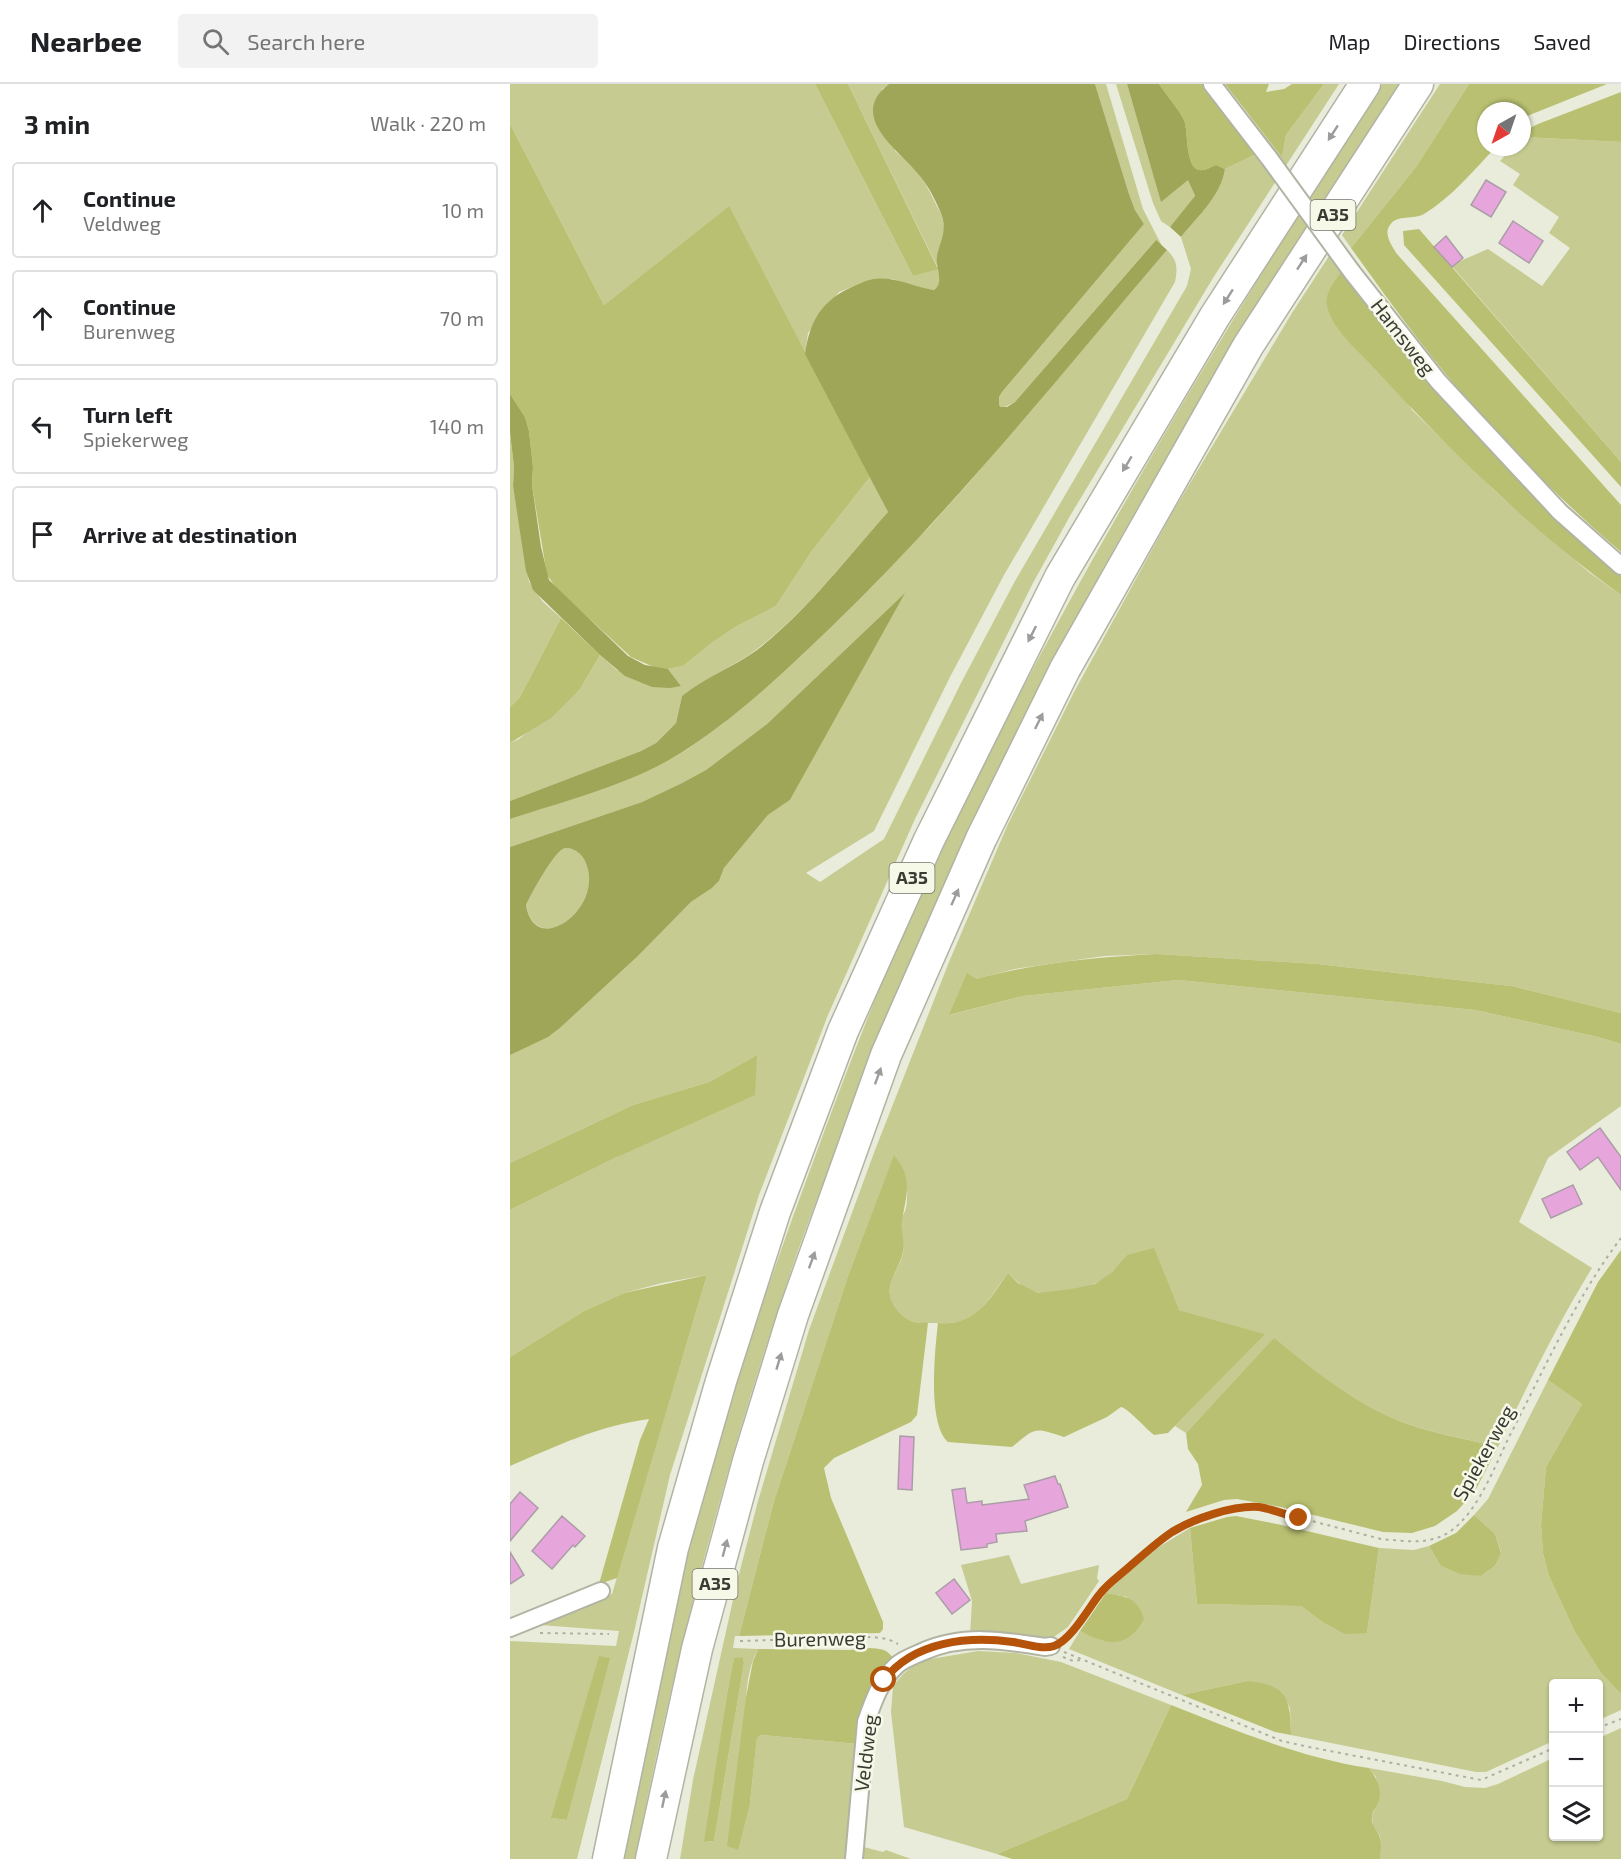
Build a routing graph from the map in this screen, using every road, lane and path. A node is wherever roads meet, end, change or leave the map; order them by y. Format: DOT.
graph roads {
  1 [pos="1212,84"];
  2 [pos="1365,84"];
  3 [pos="1418,84"];
  4 [pos="1621,566"];
  5 [pos="1621,1238"];
  6 [pos="601,1591"];
  7 [pos="510,1628"];
  8 [pos="538,1633"];
  9 [pos="609,1634"];
  10 [pos="740,1641"];
  11 [pos="1052,1647"];
  12 [pos="902,1652"];
  13 [pos="1621,1719"];
  14 [pos="1603,1726"];
  15 [pos="631,1746"];
  16 [pos="1549,1750"];
  17 [pos="652,1858"];
  18 [pos="590,1859"];
  19 [pos="608,1859"];
  20 [pos="854,1859"];
  1 -- 4 [label="street, Hamsweg, bridge"];
  2 -- 15 [label="highway, A35, one-way"];
  17 -- 3 [label="highway, A35, one-way"];
  5 -- 11 [label="path, Spiekerweg"];
  6 -- 7 [label="street"];
  8 -- 9 [label="path"];
  10 -- 12 [label="path, Burenweg"];
  11 -- 12 [label="street"];
  11 -- 16 [label="path"];
  12 -- 20 [label="street, Veldweg"];
  13 -- 14 [label="path"];
  15 -- 18 [label="highway, A35"];
  15 -- 19 [label="highway, A35"];
}
